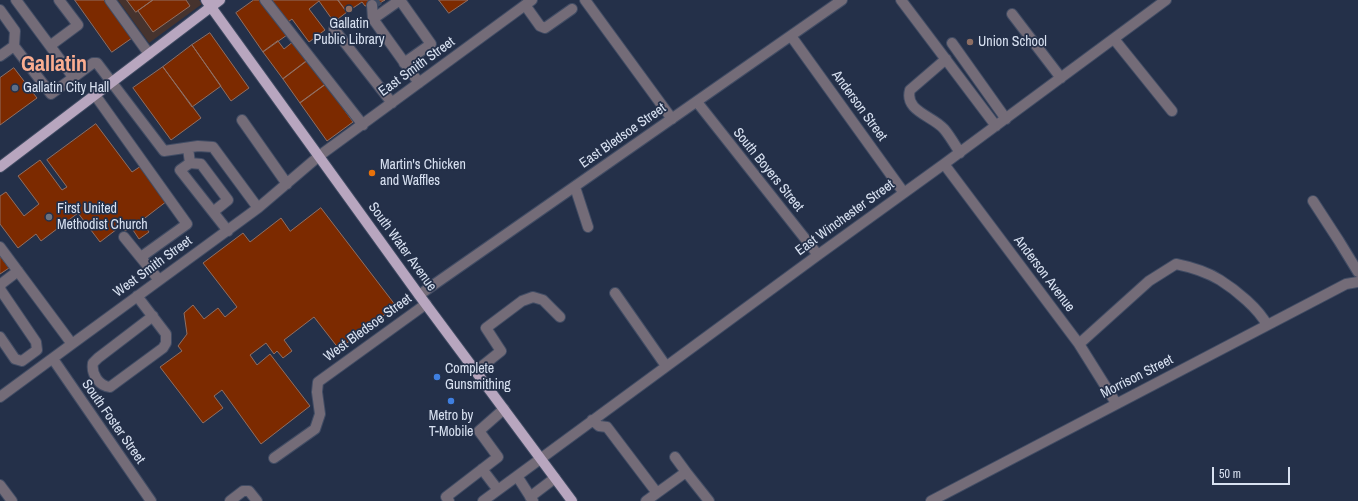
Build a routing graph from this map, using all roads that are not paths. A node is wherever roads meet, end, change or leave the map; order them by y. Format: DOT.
graph roads {
  1 [pos="16,0"];
  2 [pos="59,0"];
  3 [pos="110,0"];
  4 [pos="220,0"];
  5 [pos="265,0"];
  6 [pos="400,0"];
  7 [pos="585,0"];
  8 [pos="842,0"];
  9 [pos="901,0"];
  10 [pos="1161,2"];
  11 [pos="209,3"];
  12 [pos="529,3"];
  13 [pos="372,5"];
  14 [pos="572,9"];
  15 [pos="0,10"];
  16 [pos="1012,14"];
  17 [pos="373,19"];
  18 [pos="334,29"];
  19 [pos="791,36"];
  20 [pos="1114,39"];
  21 [pos="952,43"];
  22 [pos="51,45"];
  23 [pos="14,46"];
  24 [pos="149,54"];
  25 [pos="0,56"];
  26 [pos="946,59"];
  27 [pos="404,63"];
  28 [pos="73,77"];
  29 [pos="1061,78"];
  30 [pos="112,82"];
  31 [pos="419,83"];
  32 [pos="95,95"];
  33 [pos="697,102"];
  34 [pos="392,103"];
  35 [pos="1172,111"];
  36 [pos="672,119"];
  37 [pos="1006,119"];
  38 [pos="242,120"];
  39 [pos="363,124"];
  40 [pos="996,126"];
  41 [pos="188,148"];
  42 [pos="960,153"];
  43 [pos="319,156"];
  44 [pos="190,163"];
  45 [pos="944,164"];
  46 [pos="0,167"];
  47 [pos="287,184"];
  48 [pos="575,187"];
  49 [pos="904,193"];
  50 [pos="1313,202"];
  51 [pos="258,208"];
  52 [pos="213,212"];
  53 [pos="588,227"];
  54 [pos="228,230"];
  55 [pos="124,237"];
  56 [pos="0,247"];
  57 [pos="818,255"];
  58 [pos="141,257"];
  59 [pos="18,271"];
  60 [pos="1358,272"];
  61 [pos="159,280"];
  62 [pos="1358,282"];
  63 [pos="614,292"];
  64 [pos="419,295"];
  65 [pos="137,296"];
  66 [pos="426,304"];
  67 [pos="153,316"];
  68 [pos="560,317"];
  69 [pos="1267,325"];
  70 [pos="0,337"];
  71 [pos="72,344"];
  72 [pos="1079,344"];
  73 [pos="53,359"];
  74 [pos="666,366"];
  75 [pos="476,371"];
  76 [pos="0,398"];
  77 [pos="1116,404"];
  78 [pos="504,409"];
  79 [pos="604,412"];
  80 [pos="592,420"];
  81 [pos="607,427"];
  82 [pos="675,457"];
  83 [pos="274,458"];
  84 [pos="541,458"];
  85 [pos="482,469"];
  86 [pos="686,472"];
  87 [pos="517,476"];
  88 [pos="555,478"];
  89 [pos="0,485"];
  90 [pos="498,490"];
  91 [pos="657,493"];
  92 [pos="532,499"];
  93 [pos="12,501"];
  94 [pos="151,501"];
  95 [pos="230,501"];
  96 [pos="257,501"];
  97 [pos="449,501"];
  98 [pos="483,501"];
  99 [pos="572,501"];
  100 [pos="646,501"];
  101 [pos="709,501"];
  102 [pos="931,501"];
  1 -- 22 [label="street"];
  2 -- 22 [label="street"];
  3 -- 24 [label="street"];
  4 -- 11 [label="main road"];
  5 -- 39 [label="street"];
  6 -- 17 [label="street"];
  6 -- 27 [label="street"];
  7 -- 36 [label="street"];
  8 -- 19 [label="street, East Bledsoe Street"];
  9 -- 26 [label="street"];
  10 -- 20 [label="street, East Winchester Street"];
  11 -- 24 [label="main road"];
  11 -- 43 [label="main road, South Water Avenue"];
  12 -- 14 [label="street"];
  12 -- 31 [label="street, East Smith Street"];
  13 -- 17 [label="street"];
  15 -- 23 [label="street"];
  16 -- 29 [label="street"];
  17 -- 27 [label="street"];
  18 -- 34 [label="street"];
  19 -- 33 [label="street, East Bledsoe Street"];
  19 -- 49 [label="street, Anderson Street"];
  20 -- 29 [label="street, East Winchester Street"];
  20 -- 35 [label="street"];
  21 -- 37 [label="street"];
  22 -- 28 [label="street"];
  23 -- 25 [label="street"];
  23 -- 28 [label="street"];
  24 -- 30 [label="main road"];
  26 -- 40 [label="street"];
  26 -- 42 [label="street"];
  27 -- 31 [label="street"];
  28 -- 30 [label="street"];
  29 -- 37 [label="street, East Winchester Street"];
  30 -- 32 [label="main road"];
  30 -- 41 [label="street"];
  31 -- 34 [label="street, East Smith Street"];
  32 -- 46 [label="main road"];
  32 -- 58 [label="street"];
  33 -- 36 [label="street, East Bledsoe Street"];
  33 -- 57 [label="street, South Boyers Street"];
  34 -- 39 [label="street, East Smith Street"];
  36 -- 48 [label="street, East Bledsoe Street"];
  37 -- 40 [label="street, East Winchester Street"];
  38 -- 47 [label="street"];
  39 -- 43 [label="street, East Smith Street"];
  40 -- 42 [label="street, East Winchester Street"];
  41 -- 44 [label="street"];
  41 -- 51 [label="street"];
  42 -- 45 [label="street, East Winchester Street"];
  43 -- 47 [label="street, West Smith Street"];
  43 -- 64 [label="main road, South Water Avenue"];
  44 -- 52 [label="street"];
  44 -- 52 [label="street"];
  45 -- 49 [label="street, East Winchester Street"];
  45 -- 72 [label="street, Anderson Avenue"];
  47 -- 51 [label="street, West Smith Street"];
  48 -- 53 [label="street"];
  48 -- 64 [label="street, East Bledsoe Street"];
  49 -- 57 [label="street, East Winchester Street"];
  50 -- 60 [label="street"];
  51 -- 54 [label="street, West Smith Street"];
  52 -- 54 [label="street"];
  54 -- 61 [label="street, West Smith Street"];
  55 -- 58 [label="street"];
  56 -- 59 [label="street"];
  57 -- 74 [label="street, East Winchester Street"];
  58 -- 61 [label="street"];
  59 -- 70 [label="street"];
  59 -- 71 [label="street"];
  61 -- 65 [label="street, West Smith Street"];
  62 -- 69 [label="street, Morrison Street"];
  63 -- 74 [label="street"];
  64 -- 66 [label="main road, South Water Avenue"];
  65 -- 67 [label="street"];
  65 -- 71 [label="street, West Smith Street"];
  66 -- 75 [label="main road, South Water Avenue"];
  66 -- 83 [label="street, West Bledsoe Street"];
  67 -- 67 [label="street"];
  68 -- 75 [label="street"];
  69 -- 72 [label="street"];
  69 -- 77 [label="street, Morrison Street"];
  71 -- 73 [label="street, West Smith Street"];
  72 -- 77 [label="street, Anderson Avenue"];
  73 -- 76 [label="street, West Smith Street"];
  73 -- 94 [label="street, South Foster Street"];
  74 -- 79 [label="street, East Winchester Street"];
  75 -- 78 [label="main road, South Water Avenue"];
  77 -- 102 [label="street, Morrison Street"];
  78 -- 84 [label="main road, South Water Avenue"];
  78 -- 85 [label="street"];
  79 -- 80 [label="street, East Winchester Street"];
  79 -- 81 [label="street"];
  80 -- 81 [label="street"];
  80 -- 84 [label="street, East Winchester Street"];
  81 -- 91 [label="street"];
  82 -- 86 [label="street"];
  84 -- 87 [label="street, East Winchester Street"];
  84 -- 88 [label="main road, South Water Avenue"];
  85 -- 90 [label="street"];
  85 -- 97 [label="street"];
  86 -- 91 [label="street"];
  86 -- 101 [label="street"];
  87 -- 90 [label="street, East Winchester Street"];
  87 -- 92 [label="street"];
  88 -- 92 [label="street"];
  88 -- 99 [label="main road, South Water Avenue"];
  89 -- 93 [label="street"];
  90 -- 98 [label="street, East Winchester Street"];
  91 -- 100 [label="street"];
  95 -- 96 [label="street"];
}
